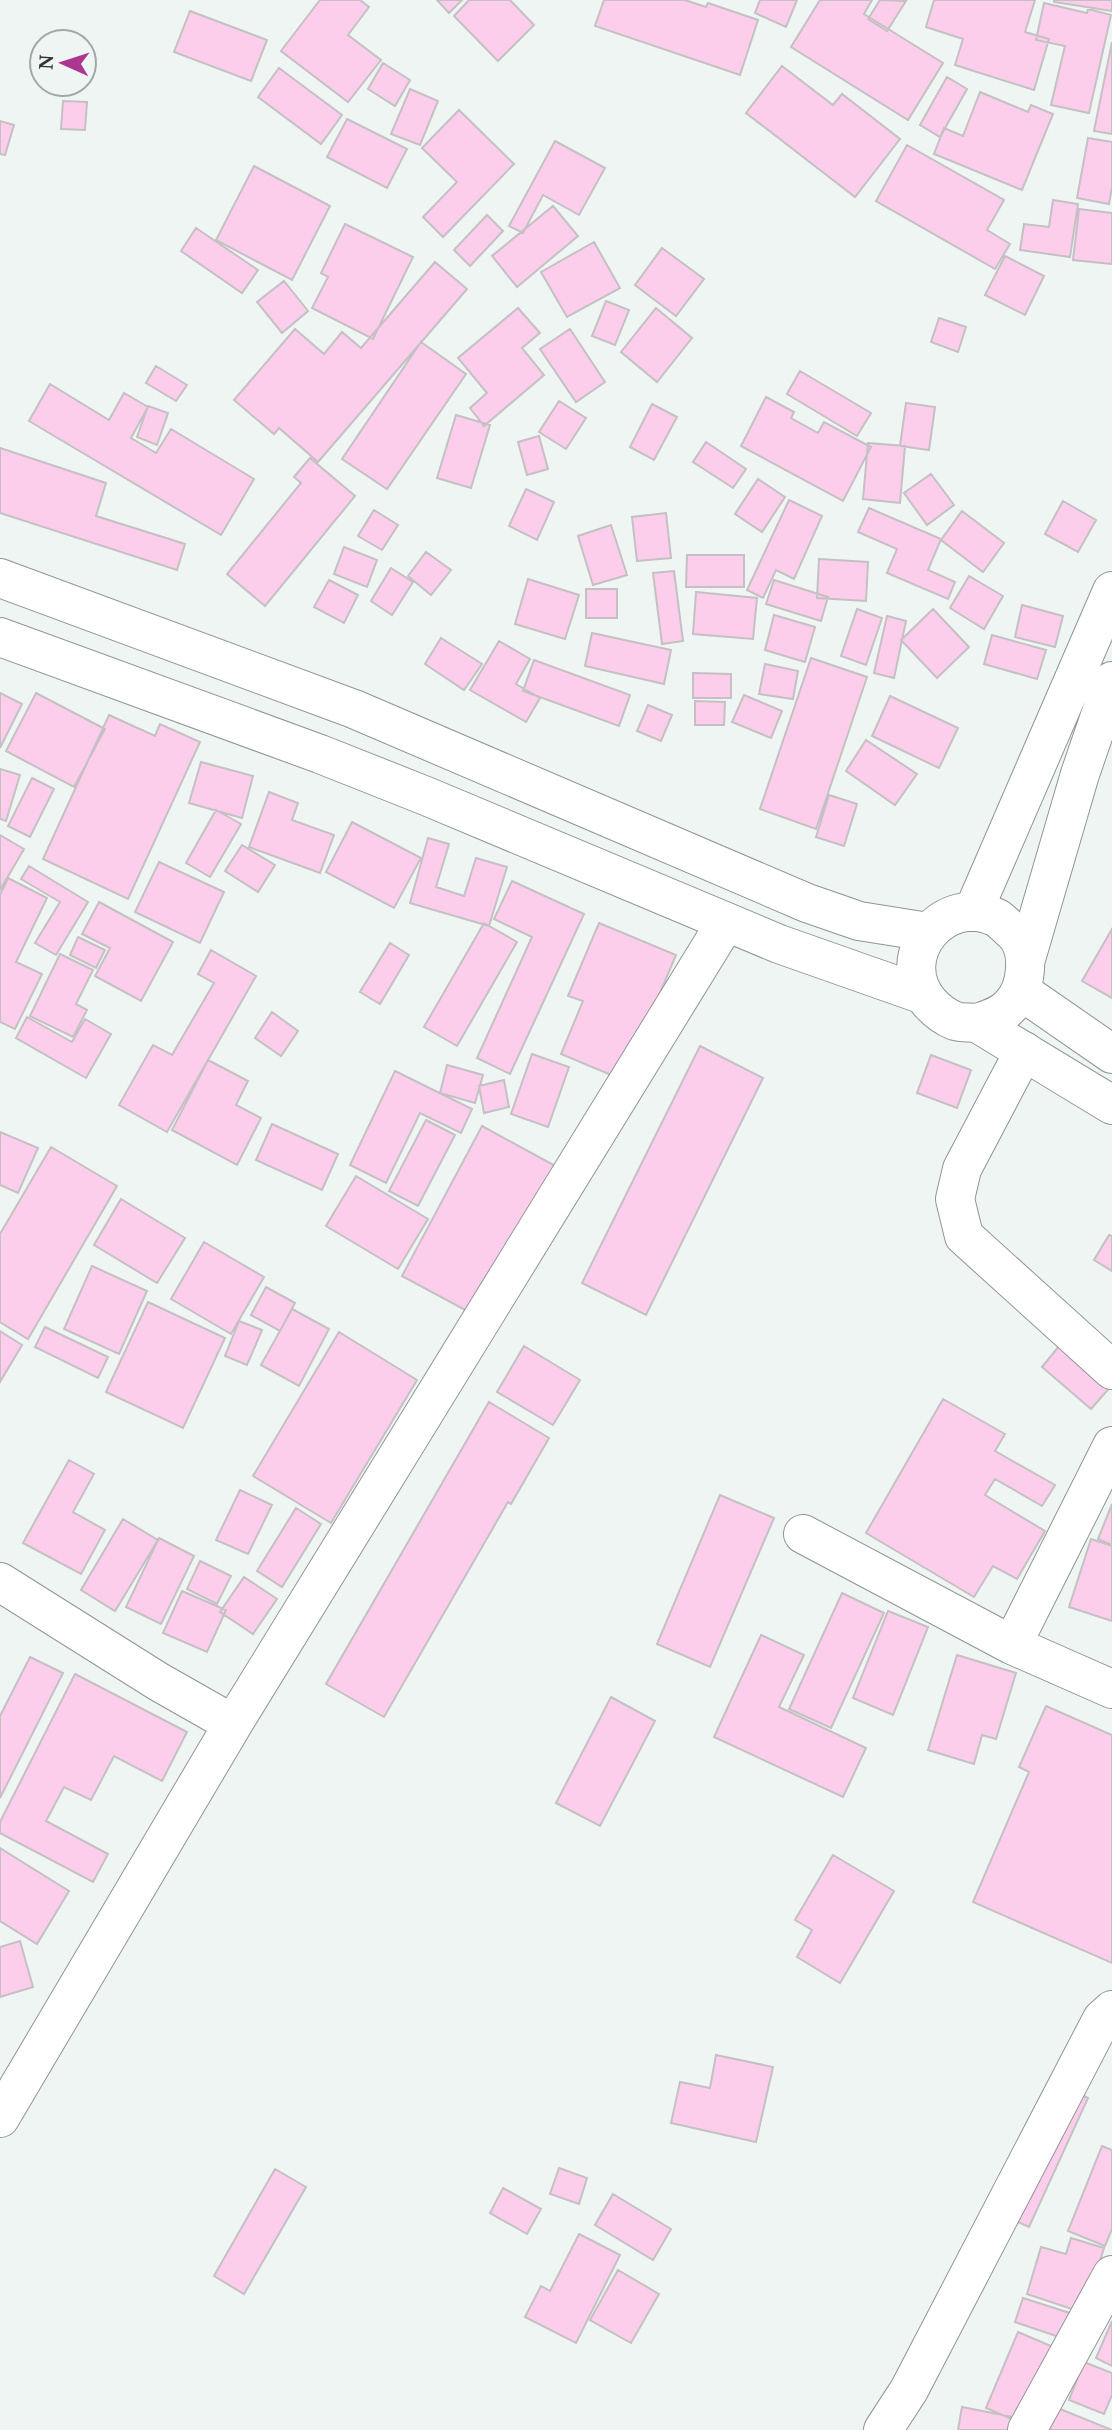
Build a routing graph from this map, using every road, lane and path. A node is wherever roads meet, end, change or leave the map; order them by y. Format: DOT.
graph roads {
  1 [pos="0,578"];
  2 [pos="1112,591"];
  3 [pos="0,636"];
  4 [pos="1112,681"];
  5 [pos="973,912"];
  6 [pos="726,922"];
  7 [pos="928,932"];
  8 [pos="1023,975"];
  9 [pos="924,995"];
  10 [pos="977,1023"];
  11 [pos="1024,1051"];
  12 [pos="1112,1054"];
  13 [pos="1112,1105"];
  14 [pos="1112,1370"];
  15 [pos="1112,1446"];
  16 [pos="803,1534"];
  17 [pos="0,1582"];
  18 [pos="1012,1645"];
  19 [pos="1112,1689"];
  20 [pos="233,1724"];
  21 [pos="1112,2010"];
  22 [pos="0,2118"];
  23 [pos="1112,2276"];
  24 [pos="883,2430"];
  25 [pos="1027,2430"];
  1 -- 7 [label="main road"];
  2 -- 5 [label="main road"];
  3 -- 6 [label="main road"];
  4 -- 8 [label="main road"];
  5 -- 7 [label="main road"];
  5 -- 8 [label="main road"];
  6 -- 9 [label="main road"];
  6 -- 20 [label="main road"];
  7 -- 9 [label="main road"];
  8 -- 10 [label="main road"];
  8 -- 12 [label="main road"];
  9 -- 10 [label="main road"];
  10 -- 11 [label="main road"];
  11 -- 13 [label="main road"];
  11 -- 14 [label="main road"];
  15 -- 18 [label="main road"];
  16 -- 18 [label="main road"];
  17 -- 20 [label="main road"];
  18 -- 19 [label="main road"];
  20 -- 22 [label="main road"];
  21 -- 24 [label="main road"];
  23 -- 25 [label="main road"];
}
